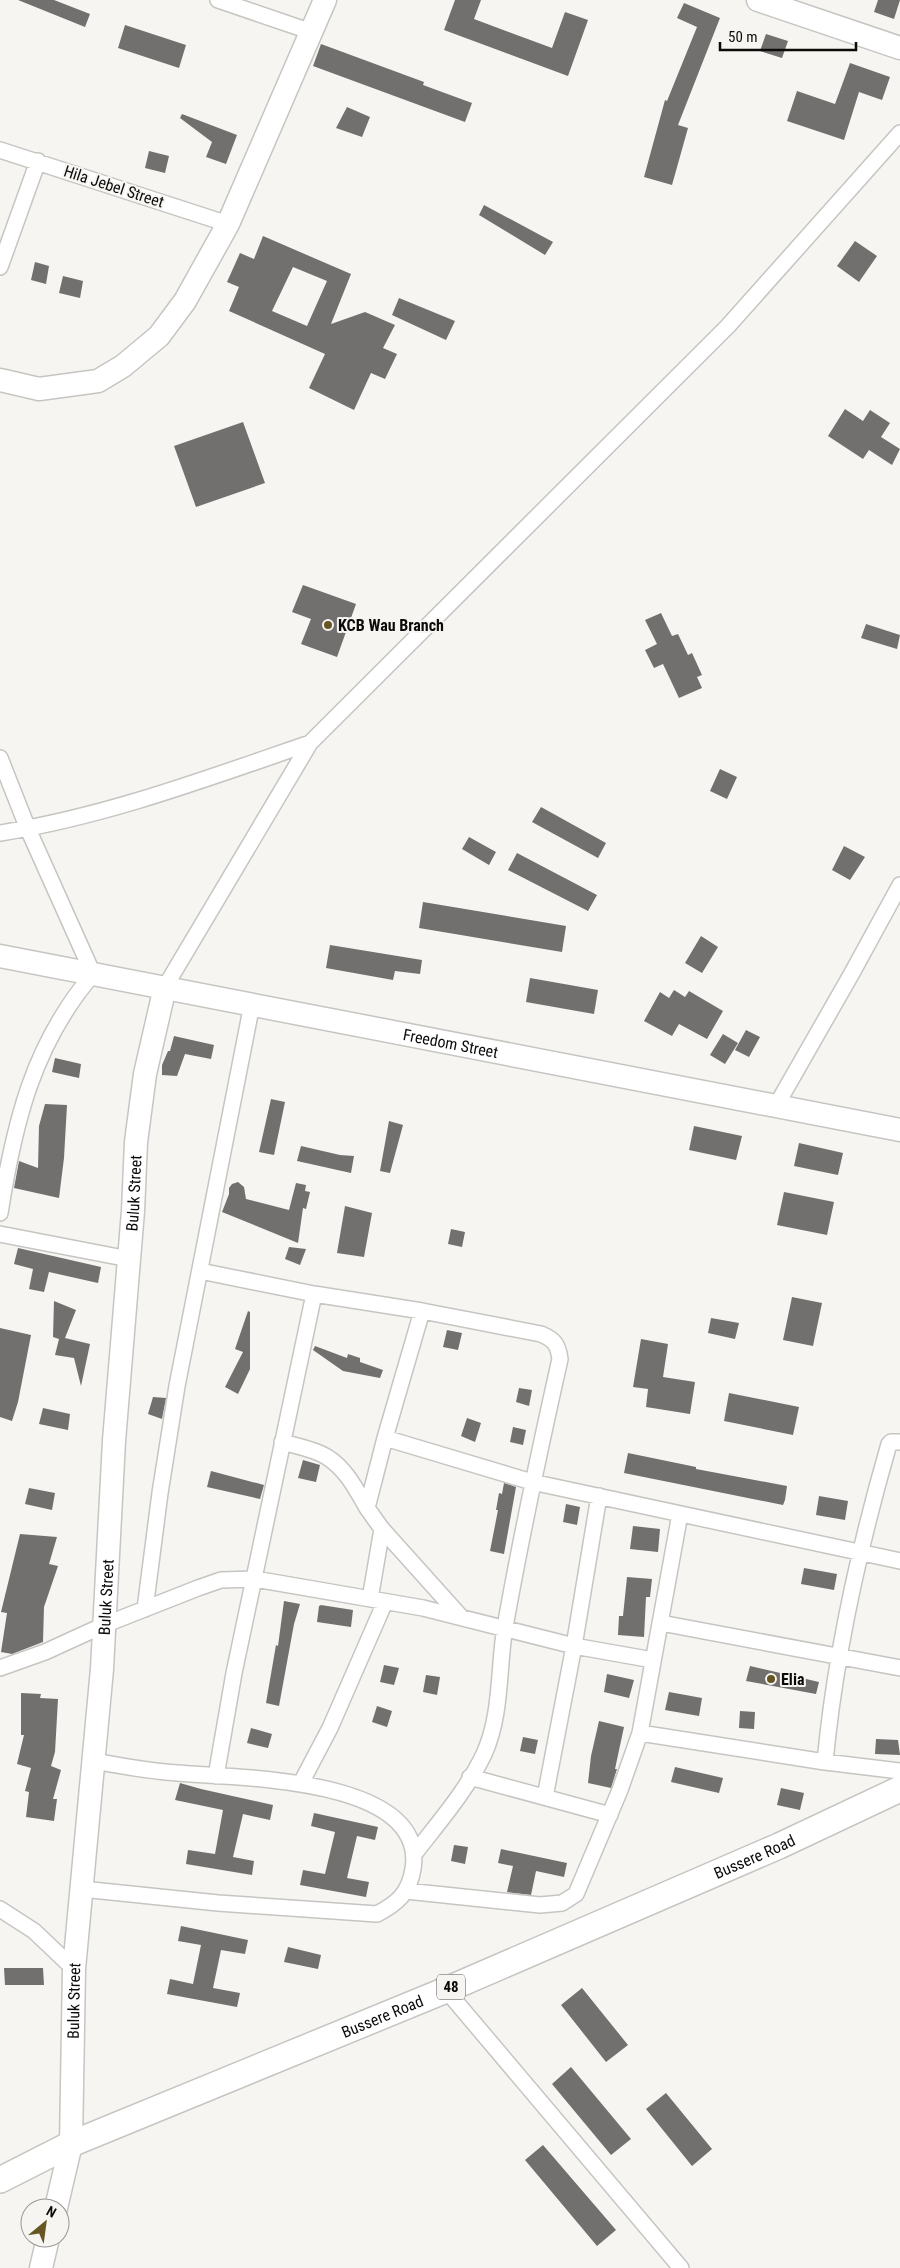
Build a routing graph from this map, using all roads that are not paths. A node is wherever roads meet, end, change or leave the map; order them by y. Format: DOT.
graph roads {
  1 [pos="218,0"];
  2 [pos="325,0"];
  3 [pos="758,0"];
  4 [pos="312,32"];
  5 [pos="900,48"];
  6 [pos="900,133"];
  7 [pos="0,150"];
  8 [pos="38,161"];
  9 [pos="228,224"];
  10 [pos="0,267"];
  11 [pos="0,380"];
  12 [pos="310,743"];
  13 [pos="0,758"];
  14 [pos="28,829"];
  15 [pos="0,833"];
  16 [pos="900,884"];
  17 [pos="0,956"];
  18 [pos="93,974"];
  19 [pos="165,987"];
  20 [pos="252,1004"];
  21 [pos="776,1106"];
  22 [pos="900,1130"];
  23 [pos="0,1213"];
  24 [pos="0,1234"];
  25 [pos="129,1259"];
  26 [pos="200,1271"];
  27 [pos="314,1294"];
  28 [pos="422,1311"];
  29 [pos="385,1438"];
  30 [pos="282,1442"];
  31 [pos="900,1442"];
  32 [pos="532,1482"];
  33 [pos="599,1496"];
  34 [pos="367,1508"];
  35 [pos="680,1514"];
  36 [pos="382,1529"];
  37 [pos="860,1553"];
  38 [pos="900,1560"];
  39 [pos="255,1579"];
  40 [pos="377,1600"];
  41 [pos="145,1609"];
  42 [pos="461,1617"];
  43 [pos="661,1623"];
  44 [pos="104,1625"];
  45 [pos="505,1630"];
  46 [pos="574,1646"];
  47 [pos="840,1658"];
  48 [pos="653,1660"];
  49 [pos="0,1668"];
  50 [pos="900,1668"];
  51 [pos="640,1733"];
  52 [pos="94,1760"];
  53 [pos="825,1762"];
  54 [pos="900,1771"];
  55 [pos="216,1776"];
  56 [pos="470,1777"];
  57 [pos="301,1783"];
  58 [pos="900,1789"];
  59 [pos="545,1796"];
  60 [pos="610,1815"];
  61 [pos="415,1853"];
  62 [pos="82,1889"];
  63 [pos="406,1891"];
  64 [pos="0,1909"];
  65 [pos="74,1969"];
  66 [pos="446,1990"];
  67 [pos="71,2144"];
  68 [pos="0,2180"];
  69 [pos="58,2198"];
  70 [pos="46,2248"];
  71 [pos="41,2268"];
  72 [pos="680,2268"];
  1 -- 4 [label="street"];
  2 -- 4 [label="street"];
  3 -- 5 [label="street"];
  4 -- 9 [label="street"];
  6 -- 12 [label="street"];
  7 -- 8 [label="street, Hila Jebel Street"];
  8 -- 9 [label="street, Hila Jebel Street"];
  8 -- 10 [label="street"];
  9 -- 11 [label="street"];
  12 -- 14 [label="street"];
  12 -- 19 [label="street"];
  13 -- 14 [label="street"];
  14 -- 15 [label="street"];
  14 -- 18 [label="street"];
  16 -- 21 [label="street"];
  17 -- 18 [label="street, Freedom Street"];
  18 -- 19 [label="street, Freedom Street"];
  18 -- 23 [label="street"];
  19 -- 20 [label="street, Freedom Street"];
  19 -- 25 [label="street, Buluk Street"];
  20 -- 21 [label="street, Freedom Street"];
  20 -- 26 [label="street"];
  21 -- 22 [label="street, Freedom Street"];
  24 -- 25 [label="street"];
  25 -- 44 [label="street, Buluk Street"];
  26 -- 27 [label="street"];
  26 -- 41 [label="street"];
  27 -- 28 [label="street"];
  27 -- 30 [label="street"];
  28 -- 29 [label="street"];
  28 -- 32 [label="street"];
  29 -- 32 [label="street"];
  29 -- 34 [label="street"];
  30 -- 34 [label="street"];
  30 -- 39 [label="street"];
  31 -- 37 [label="street"];
  32 -- 33 [label="street"];
  32 -- 45 [label="street"];
  33 -- 35 [label="street"];
  33 -- 46 [label="street"];
  34 -- 36 [label="street"];
  35 -- 37 [label="street"];
  35 -- 43 [label="street"];
  36 -- 40 [label="street"];
  36 -- 42 [label="street"];
  37 -- 38 [label="street"];
  37 -- 47 [label="street"];
  39 -- 40 [label="street"];
  39 -- 41 [label="street"];
  39 -- 55 [label="street"];
  40 -- 42 [label="street"];
  40 -- 57 [label="street"];
  41 -- 44 [label="street"];
  42 -- 45 [label="street"];
  43 -- 47 [label="street"];
  43 -- 48 [label="street"];
  44 -- 49 [label="street"];
  44 -- 52 [label="street, Buluk Street"];
  45 -- 46 [label="street"];
  45 -- 56 [label="street"];
  46 -- 48 [label="street"];
  46 -- 59 [label="street"];
  47 -- 50 [label="street"];
  47 -- 53 [label="street"];
  48 -- 51 [label="street"];
  51 -- 53 [label="street"];
  51 -- 60 [label="street"];
  52 -- 55 [label="street"];
  52 -- 62 [label="street, Buluk Street"];
  53 -- 54 [label="street"];
  55 -- 57 [label="street"];
  56 -- 59 [label="street"];
  56 -- 61 [label="street"];
  57 -- 61 [label="street"];
  58 -- 66 [label="main road, Bussere Road / 48"];
  59 -- 60 [label="street"];
  60 -- 63 [label="street"];
  61 -- 63 [label="street"];
  62 -- 63 [label="street"];
  62 -- 65 [label="street, Buluk Street"];
  64 -- 65 [label="street"];
  65 -- 67 [label="street, Buluk Street"];
  66 -- 67 [label="main road, Bussere Road / 48"];
  66 -- 72 [label="street"];
  67 -- 68 [label="main road, Bussere Road / 48"];
  67 -- 69 [label="street, Buluk Street"];
  70 -- 71 [label="street"];
}
